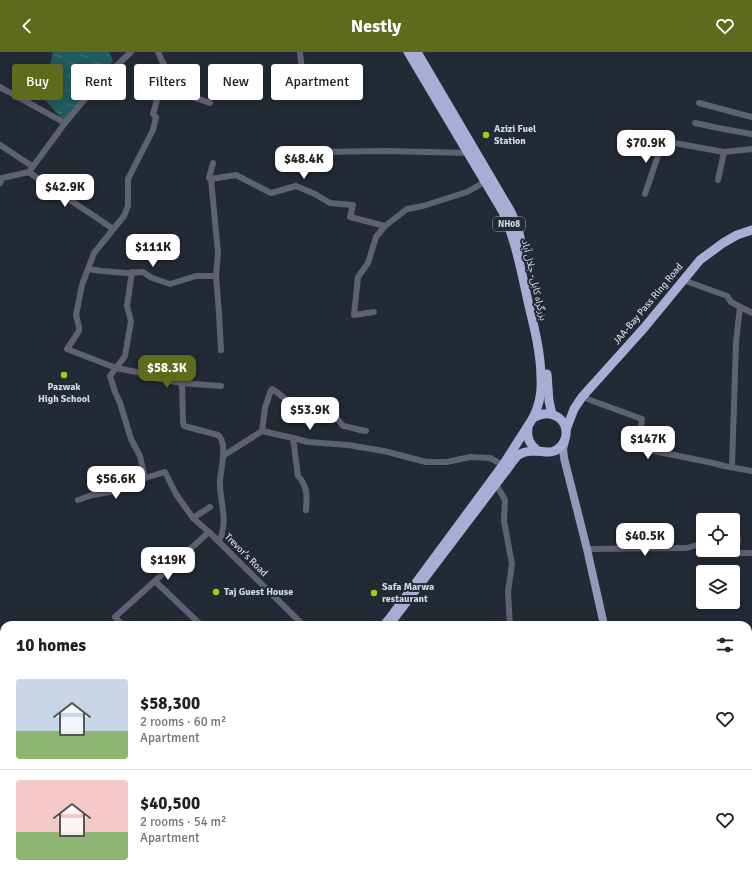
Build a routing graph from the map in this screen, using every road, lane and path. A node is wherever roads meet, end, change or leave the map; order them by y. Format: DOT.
graph roads {
  1 [pos="131,52"];
  2 [pos="158,52"];
  3 [pos="300,52"];
  4 [pos="408,52"];
  5 [pos="417,52"];
  6 [pos="164,64"];
  7 [pos="301,64"];
  8 [pos="0,87"];
  9 [pos="200,99"];
  10 [pos="157,100"];
  11 [pos="210,103"];
  12 [pos="699,103"];
  13 [pos="752,117"];
  14 [pos="65,123"];
  15 [pos="695,123"];
  16 [pos="629,132"];
  17 [pos="752,134"];
  18 [pos="663,140"];
  19 [pos="0,145"];
  20 [pos="752,149"];
  21 [pos="316,152"];
  22 [pos="468,152"];
  23 [pos="724,152"];
  24 [pos="212,163"];
  25 [pos="30,169"];
  26 [pos="211,179"];
  27 [pos="488,180"];
  28 [pos="718,180"];
  29 [pos="0,183"];
  30 [pos="645,194"];
  31 [pos="385,226"];
  32 [pos="113,229"];
  33 [pos="752,230"];
  34 [pos="88,269"];
  35 [pos="132,272"];
  36 [pos="216,276"];
  37 [pos="683,280"];
  38 [pos="740,307"];
  39 [pos="374,312"];
  40 [pos="752,313"];
  41 [pos="537,327"];
  42 [pos="221,350"];
  43 [pos="116,368"];
  44 [pos="182,383"];
  45 [pos="221,386"];
  46 [pos="582,397"];
  47 [pos="574,409"];
  48 [pos="554,415"];
  49 [pos="531,420"];
  50 [pos="566,430"];
  51 [pos="262,431"];
  52 [pos="366,431"];
  53 [pos="293,438"];
  54 [pos="565,440"];
  55 [pos="538,451"];
  56 [pos="549,453"];
  57 [pos="223,456"];
  58 [pos="503,465"];
  59 [pos="566,467"];
  60 [pos="732,467"];
  61 [pos="752,470"];
  62 [pos="145,478"];
  63 [pos="496,484"];
  64 [pos="78,500"];
  65 [pos="210,507"];
  66 [pos="306,510"];
  67 [pos="193,518"];
  68 [pos="209,532"];
  69 [pos="218,541"];
  70 [pos="696,545"];
  71 [pos="587,549"];
  72 [pos="740,553"];
  73 [pos="752,553"];
  74 [pos="155,581"];
  75 [pos="119,621"];
  76 [pos="196,621"];
  77 [pos="299,621"];
  78 [pos="387,621"];
  79 [pos="392,621"];
  80 [pos="510,621"];
  81 [pos="603,621"];
  1 -- 14 [label="street"];
  2 -- 6 [label="street"];
  3 -- 7 [label="street"];
  4 -- 22 [label="highway, بزرگراه کابل- جلال آباد / NH08"];
  5 -- 27 [label="highway, بزرگراه کابل- جلال آباد / NH08"];
  8 -- 14 [label="street"];
  9 -- 11 [label="street"];
  10 -- 32 [label="street"];
  12 -- 13 [label="street"];
  14 -- 25 [label="street"];
  15 -- 17 [label="street"];
  16 -- 18 [label="street"];
  18 -- 23 [label="street"];
  18 -- 30 [label="street"];
  19 -- 25 [label="street"];
  20 -- 23 [label="street"];
  21 -- 22 [label="street"];
  22 -- 27 [label="highway, بزرگراه کابل- جلال آباد / NH08"];
  23 -- 28 [label="street"];
  24 -- 26 [label="street"];
  25 -- 29 [label="street"];
  25 -- 32 [label="street"];
  26 -- 31 [label="street"];
  26 -- 36 [label="street"];
  27 -- 31 [label="street"];
  27 -- 41 [label="highway, بزرگراه کابل- جلال آباد / NH08"];
  31 -- 39 [label="street"];
  32 -- 34 [label="street"];
  33 -- 37 [label="highway, JAA-Bay Pass Ring Road"];
  34 -- 35 [label="street"];
  34 -- 43 [label="street"];
  35 -- 36 [label="street"];
  35 -- 43 [label="street"];
  36 -- 42 [label="street"];
  37 -- 38 [label="street"];
  37 -- 46 [label="highway, JAA-Bay Pass Ring Road"];
  38 -- 40 [label="street"];
  38 -- 60 [label="street"];
  41 -- 48 [label="highway, بزرگراه کابل- جلال آباد / NH08"];
  41 -- 49 [label="highway, بزرگراه کابل- جلال آباد / NH08"];
  43 -- 44 [label="street"];
  43 -- 62 [label="street"];
  44 -- 45 [label="street"];
  44 -- 57 [label="street"];
  46 -- 47 [label="highway, JAA-Bay Pass Ring Road"];
  46 -- 60 [label="street"];
  47 -- 48 [label="highway"];
  47 -- 50 [label="highway, JAA-Bay Pass Ring Road"];
  48 -- 49 [label="highway"];
  48 -- 50 [label="highway, بزرگراه کابل- جلال آباد / NH08"];
  49 -- 55 [label="highway, بزرگراه کابل- جلال آباد / NH08"];
  49 -- 58 [label="highway, بزرگراه کابل- جلال آباد / NH08"];
  50 -- 54 [label="highway"];
  51 -- 52 [label="street"];
  51 -- 53 [label="street"];
  51 -- 57 [label="street"];
  53 -- 58 [label="street"];
  53 -- 66 [label="street"];
  54 -- 56 [label="highway"];
  54 -- 59 [label="main road"];
  55 -- 56 [label="highway"];
  55 -- 63 [label="highway"];
  56 -- 59 [label="main road"];
  57 -- 69 [label="street"];
  58 -- 78 [label="highway, بزرگراه کابل- جلال آباد / NH08"];
  59 -- 71 [label="main road"];
  60 -- 61 [label="street"];
  62 -- 64 [label="street"];
  62 -- 67 [label="street, Trevor's Road"];
  63 -- 79 [label="highway"];
  63 -- 80 [label="street"];
  65 -- 67 [label="street"];
  67 -- 68 [label="street, Trevor's Road"];
  68 -- 69 [label="street, Trevor's Road"];
  68 -- 74 [label="street"];
  69 -- 77 [label="street, Trevor's Road"];
  70 -- 71 [label="street"];
  71 -- 81 [label="main road"];
  72 -- 73 [label="street"];
  74 -- 75 [label="street"];
  74 -- 76 [label="street"];
}
